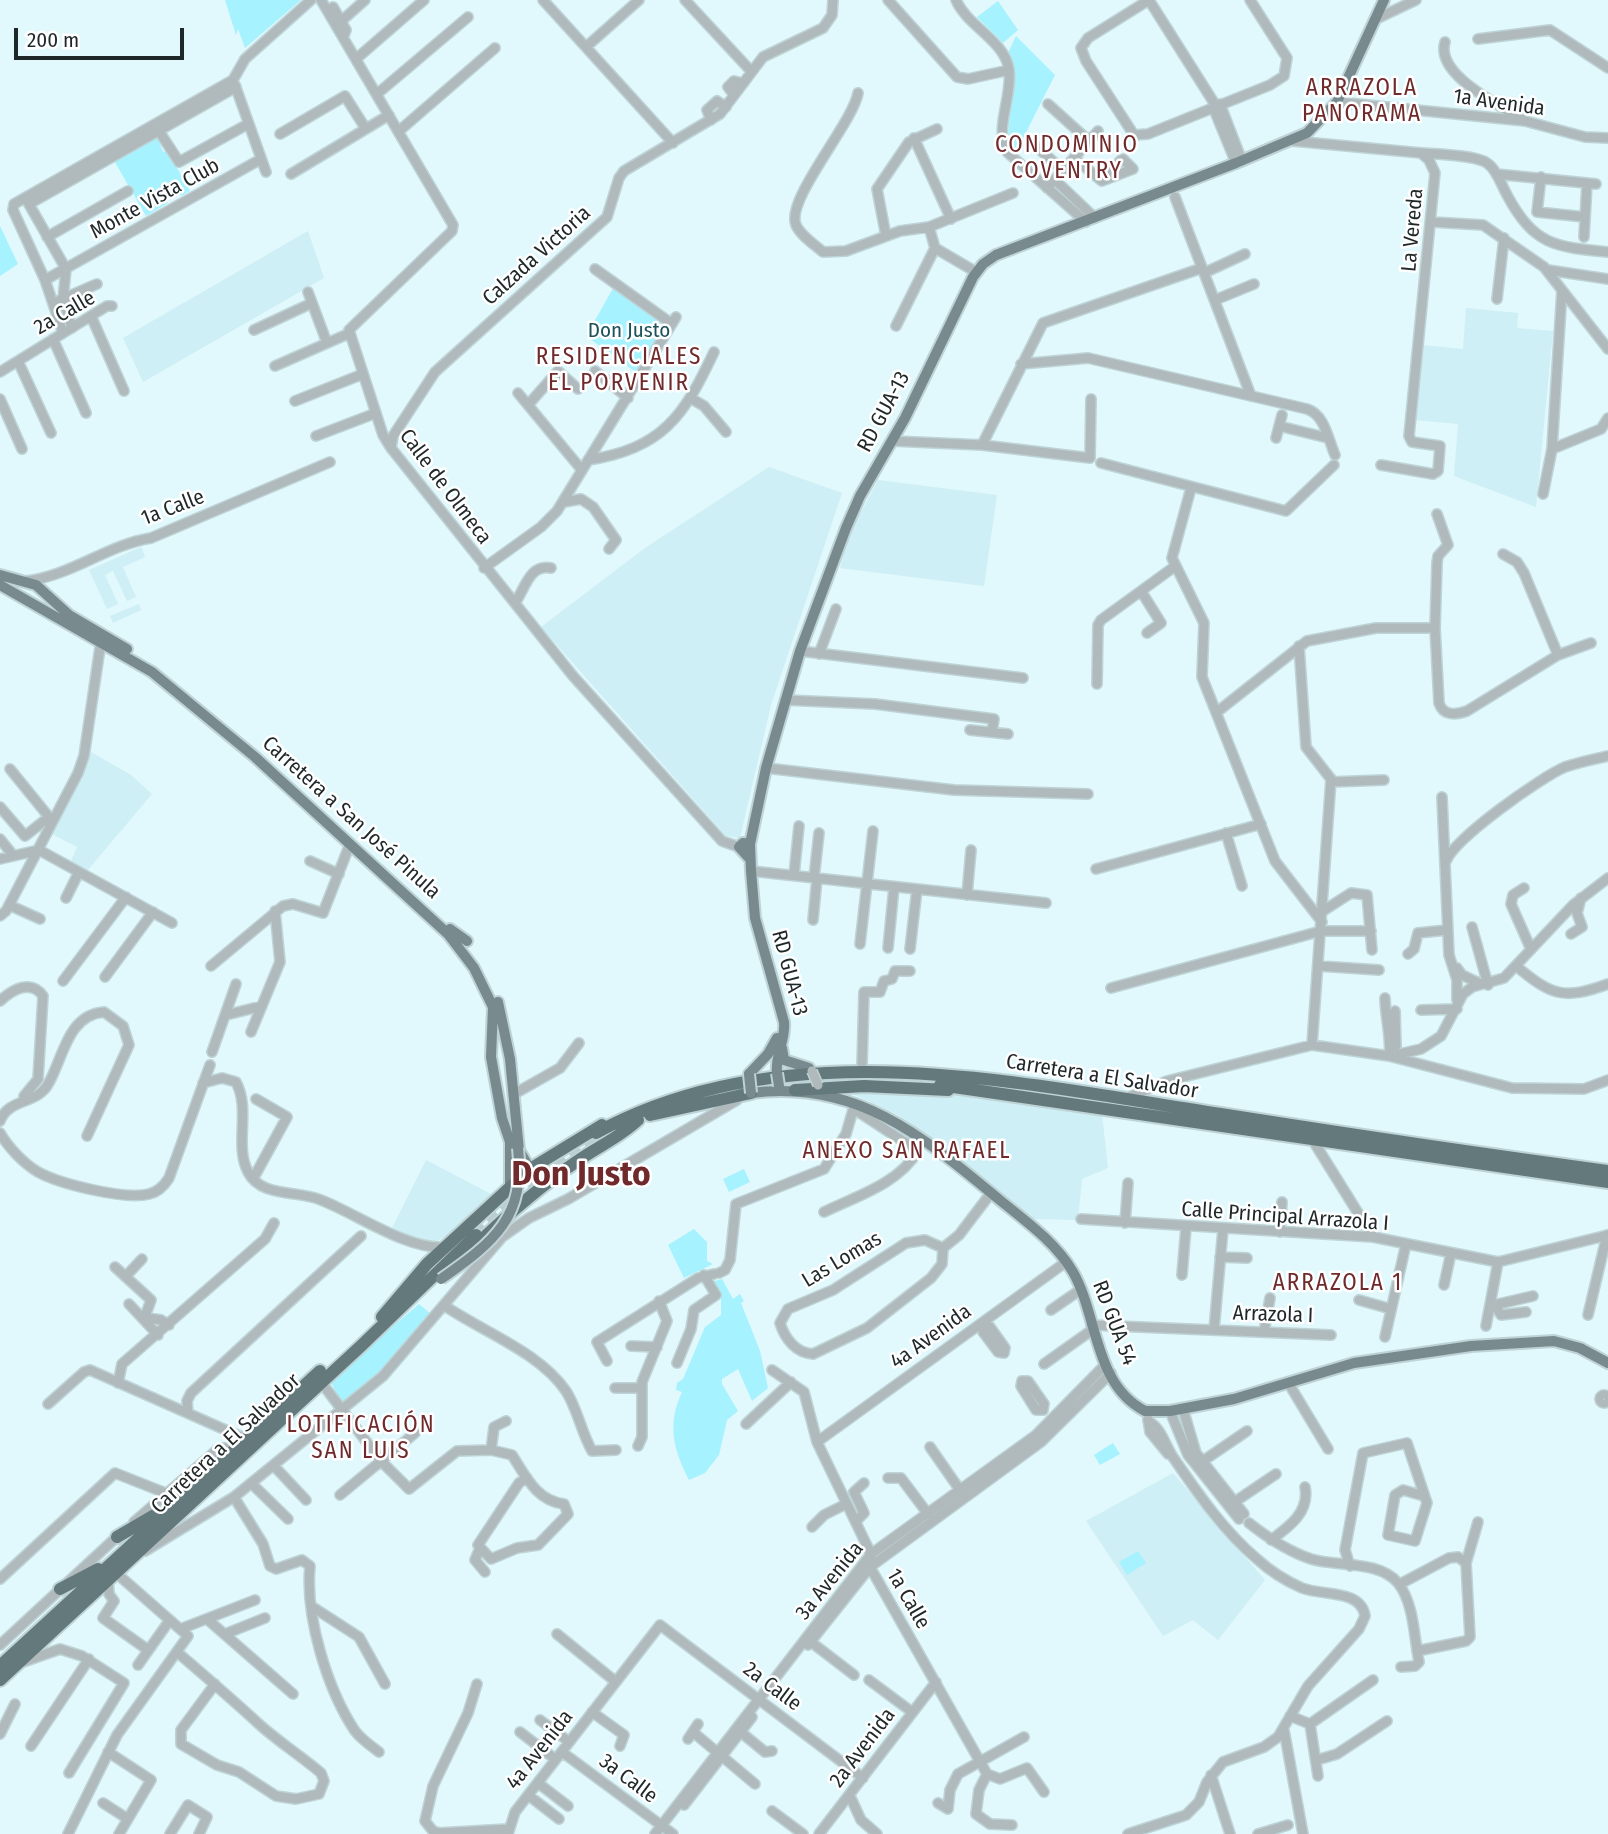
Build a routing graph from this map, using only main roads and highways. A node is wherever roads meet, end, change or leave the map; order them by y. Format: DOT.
graph roads {
  1 [pos="1384,0"];
  2 [pos="0,575"];
  3 [pos="26,581"];
  4 [pos="0,585"];
  5 [pos="43,591"];
  6 [pos="18,597"];
  7 [pos="35,606"];
  8 [pos="101,641"];
  9 [pos="144,660"];
  10 [pos="748,865"];
  11 [pos="450,929"];
  12 [pos="467,941"];
  13 [pos="785,1033"];
  14 [pos="491,1057"];
  15 [pos="810,1069"];
  16 [pos="777,1071"];
  17 [pos="749,1074"];
  18 [pos="1022,1085"];
  19 [pos="995,1086"];
  20 [pos="779,1088"];
  21 [pos="795,1090"];
  22 [pos="751,1093"];
  23 [pos="1036,1097"];
  24 [pos="1120,1104"];
  25 [pos="645,1112"];
  26 [pos="668,1113"];
  27 [pos="615,1119"];
  28 [pos="517,1121"];
  29 [pos="623,1134"];
  30 [pos="598,1136"];
  31 [pos="512,1160"];
  32 [pos="530,1169"];
  33 [pos="1608,1171"];
  34 [pos="1608,1182"];
  35 [pos="510,1188"];
  36 [pos="539,1189"];
  37 [pos="495,1201"];
  38 [pos="521,1203"];
  39 [pos="441,1279"];
  40 [pos="382,1317"];
  41 [pos="366,1338"];
  42 [pos="1608,1363"];
  43 [pos="246,1442"];
  44 [pos="172,1498"];
  45 [pos="117,1537"];
  46 [pos="114,1569"];
  47 [pos="60,1589"];
  48 [pos="14,1652"];
  49 [pos="0,1659"];
  50 [pos="7,1666"];
  51 [pos="0,1680"];
  1 -- 10 [label="main road, RD GUA-13"];
  2 -- 3 [label="main road, Carretera a San José Pinula"];
  3 -- 5 [label="main road, Carretera a San José Pinula"];
  3 -- 6 [label="main road"];
  4 -- 6 [label="main road, Carretera a San José Pinula"];
  5 -- 7 [label="main road"];
  5 -- 9 [label="main road, Carretera a San José Pinula"];
  6 -- 7 [label="main road, Carretera a San José Pinula"];
  7 -- 8 [label="main road, Carretera a San José Pinula"];
  8 -- 9 [label="main road"];
  8 -- 14 [label="main road, Carretera a San José Pinula"];
  9 -- 11 [label="main road, Carretera a San José Pinula"];
  10 -- 13 [label="main road, RD GUA-13"];
  10 -- 17 [label="main road, RD GUA-13"];
  11 -- 12 [label="main road"];
  11 -- 28 [label="main road, Carretera a San José Pinula"];
  13 -- 15 [label="main road"];
  13 -- 16 [label="main road, RD GUA-13"];
  14 -- 28 [label="main road"];
  14 -- 31 [label="main road, Carretera a San José Pinula"];
  15 -- 16 [label="highway"];
  15 -- 19 [label="highway"];
  16 -- 17 [label="highway"];
  16 -- 20 [label="main road, RD GUA-13, bridge"];
  17 -- 22 [label="main road, bridge"];
  17 -- 25 [label="highway"];
  18 -- 19 [label="highway, Carretera a El Salvador"];
  18 -- 23 [label="highway"];
  18 -- 24 [label="highway, Carretera a El Salvador"];
  19 -- 21 [label="highway"];
  19 -- 23 [label="highway, Carretera a El Salvador"];
  19 -- 25 [label="highway, Carretera a El Salvador"];
  20 -- 21 [label="main road, RD GUA 54"];
  20 -- 22 [label="main road, RD GUA 54"];
  21 -- 42 [label="main road, RD GUA 54"];
  22 -- 26 [label="highway"];
  23 -- 24 [label="highway, Carretera a El Salvador"];
  24 -- 33 [label="highway, Carretera a El Salvador"];
  24 -- 34 [label="highway, Carretera a El Salvador"];
  25 -- 26 [label="highway"];
  25 -- 27 [label="highway"];
  25 -- 27 [label="highway"];
  25 -- 29 [label="highway"];
  25 -- 30 [label="highway, Carretera a El Salvador"];
  26 -- 29 [label="highway"];
  27 -- 32 [label="highway"];
  28 -- 32 [label="main road, Carretera a San José Pinula"];
  28 -- 39 [label="main road, bridge"];
  29 -- 36 [label="highway"];
  31 -- 35 [label="main road, Carretera a San José Pinula"];
  31 -- 37 [label="main road"];
  32 -- 35 [label="highway"];
  32 -- 36 [label="highway"];
  35 -- 37 [label="highway"];
  35 -- 38 [label="highway"];
  36 -- 38 [label="highway"];
  37 -- 40 [label="highway"];
  38 -- 39 [label="highway"];
  39 -- 41 [label="highway"];
  40 -- 41 [label="highway, Carretera a El Salvador"];
  40 -- 41 [label="highway, Carretera a El Salvador"];
  41 -- 43 [label="highway, Carretera a El Salvador"];
  41 -- 43 [label="highway, Carretera a El Salvador"];
  43 -- 44 [label="highway, Carretera a El Salvador"];
  43 -- 46 [label="highway, Carretera a El Salvador"];
  44 -- 45 [label="highway"];
  44 -- 46 [label="highway, Carretera a El Salvador"];
  46 -- 47 [label="highway"];
  46 -- 48 [label="highway, Carretera a El Salvador"];
  46 -- 50 [label="highway, Carretera a El Salvador"];
  48 -- 49 [label="highway"];
  48 -- 50 [label="highway, Carretera a El Salvador"];
  50 -- 51 [label="highway, Carretera a El Salvador"];
}
